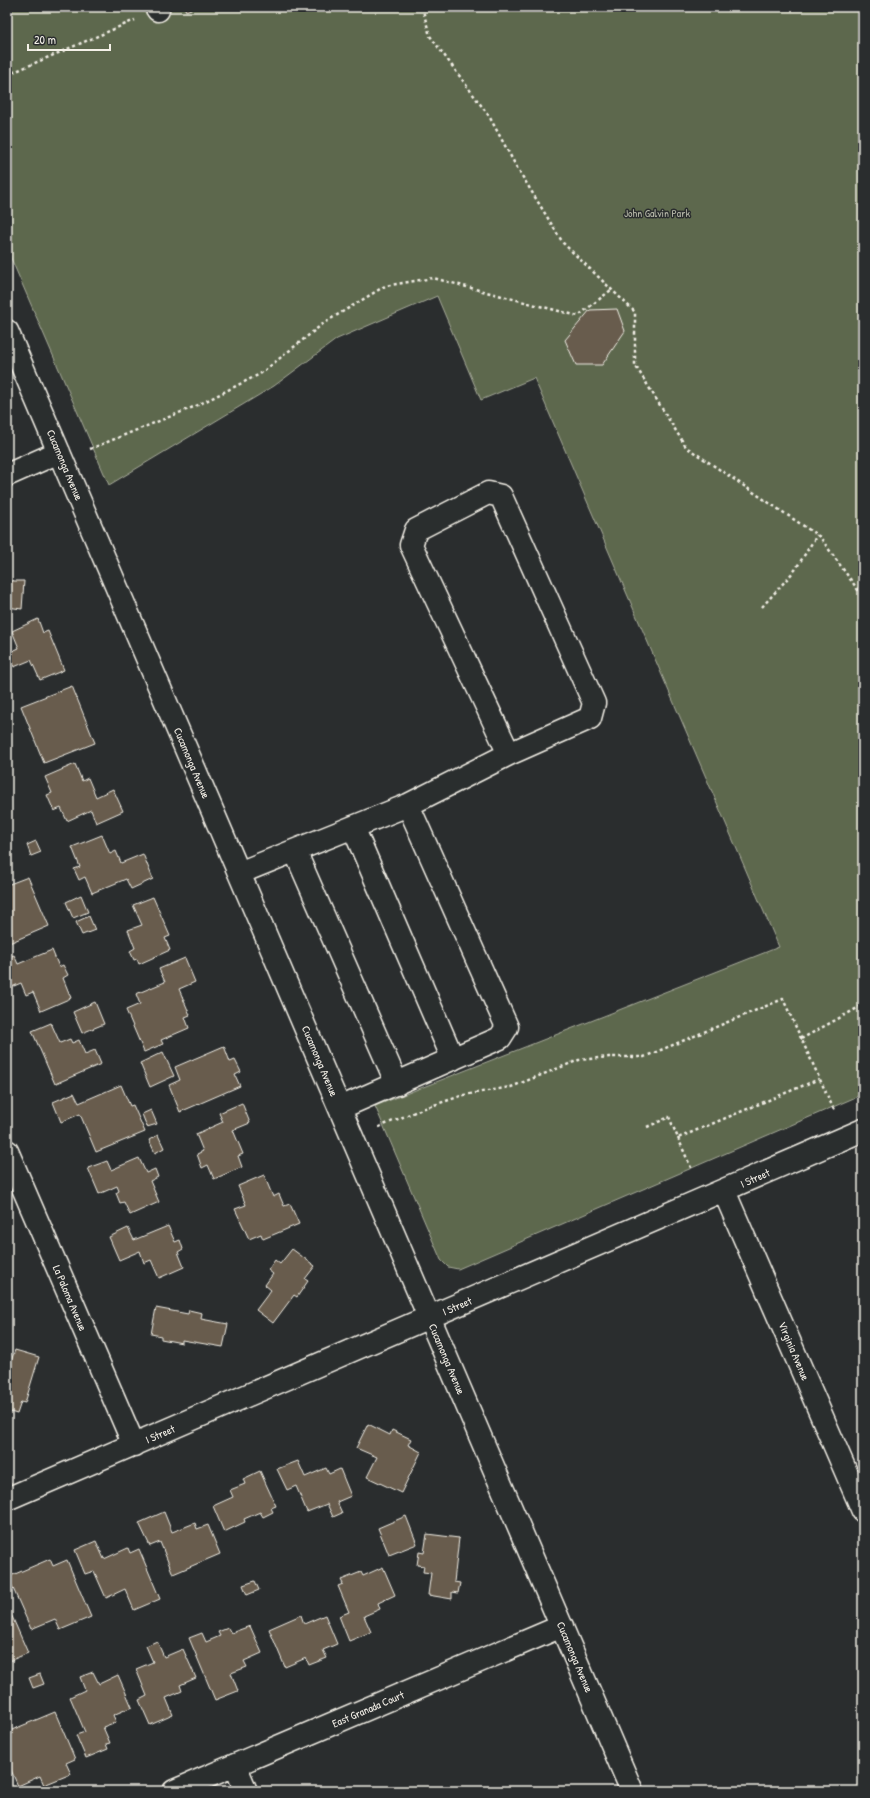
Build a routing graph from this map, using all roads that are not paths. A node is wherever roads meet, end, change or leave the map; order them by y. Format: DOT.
graph roads {
  1 [pos="7,331"];
  2 [pos="59,452"];
  3 [pos="7,475"];
  4 [pos="509,754"];
  5 [pos="408,805"];
  6 [pos="353,827"];
  7 [pos="295,851"];
  8 [pos="239,873"];
  9 [pos="453,1059"];
  10 [pos="397,1084"];
  11 [pos="340,1108"];
  12 [pos="863,1130"];
  13 [pos="7,1151"];
  14 [pos="724,1191"];
  15 [pos="430,1318"];
  16 [pos="134,1445"];
  17 [pos="7,1499"];
  18 [pos="863,1511"];
  19 [pos="562,1626"];
  20 [pos="235,1765"];
  21 [pos="174,1791"];
  22 [pos="246,1791"];
  23 [pos="632,1791"];
  1 -- 2 [label="street, Cucamonga Avenue"];
  2 -- 3 [label="street"];
  2 -- 8 [label="street, Cucamonga Avenue"];
  4 -- 4 [label="street"];
  4 -- 5 [label="street"];
  5 -- 6 [label="street"];
  5 -- 9 [label="street"];
  6 -- 7 [label="street"];
  6 -- 9 [label="street"];
  7 -- 8 [label="street"];
  7 -- 10 [label="street"];
  8 -- 11 [label="street, Cucamonga Avenue"];
  9 -- 10 [label="street"];
  10 -- 11 [label="street"];
  11 -- 15 [label="street, Cucamonga Avenue"];
  12 -- 14 [label="street, I Street"];
  13 -- 16 [label="street, La Paloma Avenue"];
  14 -- 15 [label="street, I Street"];
  14 -- 18 [label="street, Virginia Avenue"];
  15 -- 16 [label="street, I Street"];
  15 -- 19 [label="street, Cucamonga Avenue"];
  16 -- 17 [label="street, I Street"];
  19 -- 20 [label="street, East Granada Court"];
  19 -- 23 [label="street, Cucamonga Avenue"];
  20 -- 21 [label="street, East Granada Court"];
  20 -- 22 [label="street"];
}
